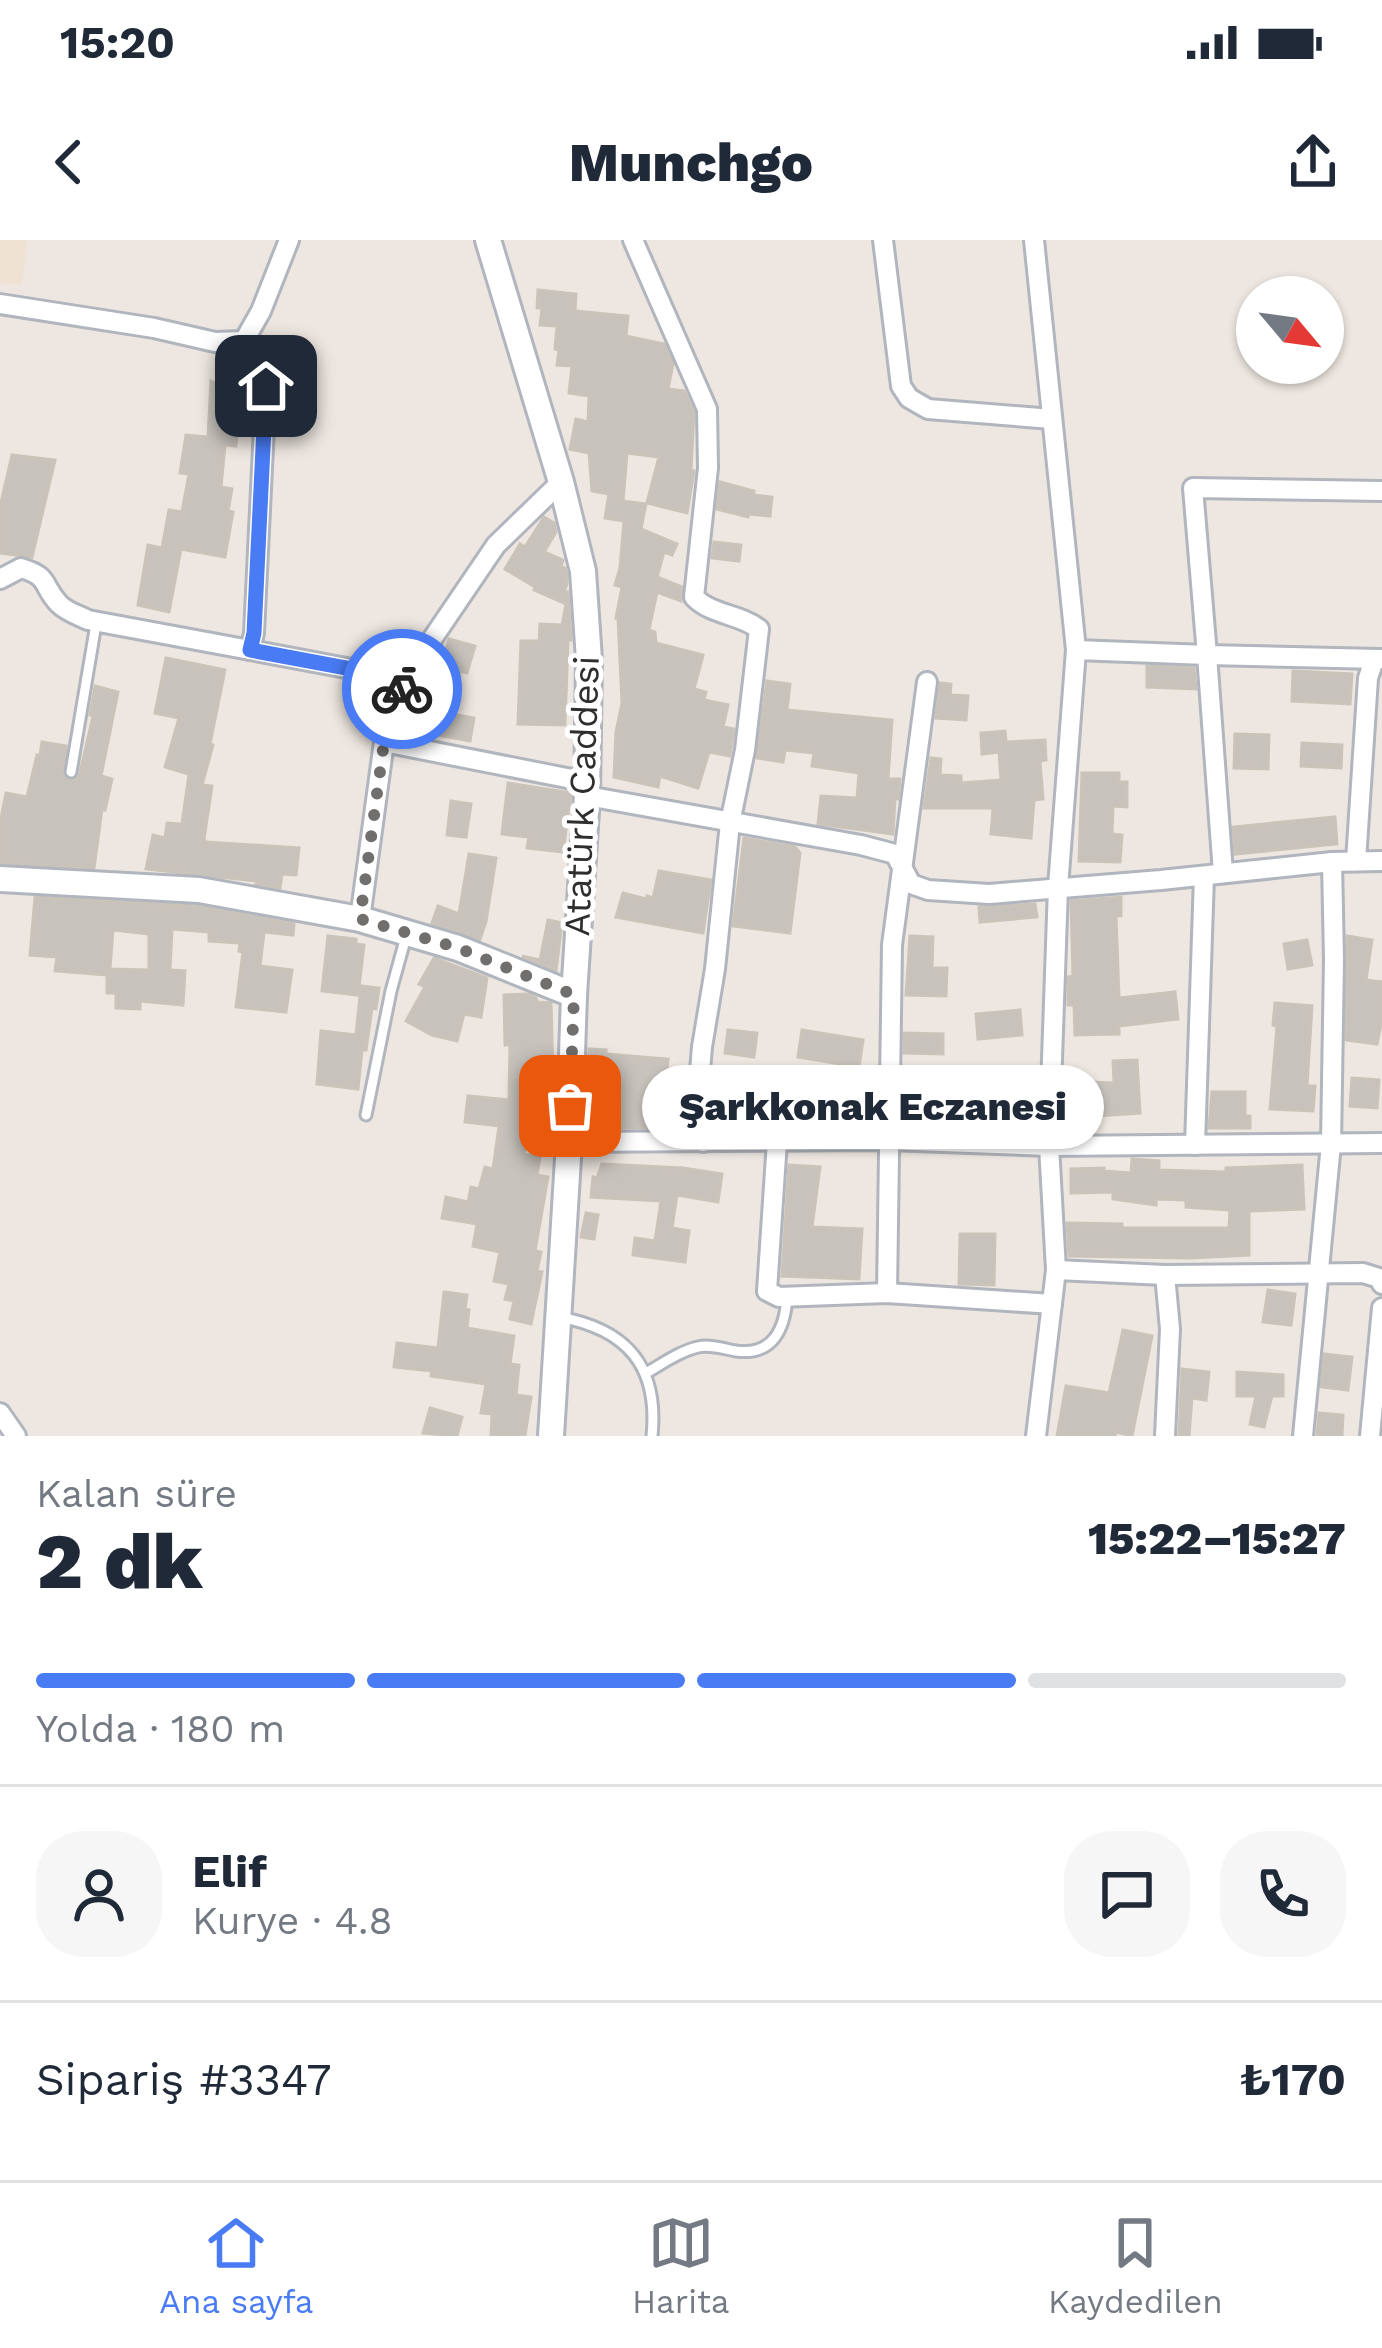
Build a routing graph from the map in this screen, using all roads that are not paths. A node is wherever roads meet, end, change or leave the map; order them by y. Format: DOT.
graph roads {
  1 [pos="289,240"];
  2 [pos="488,240"];
  3 [pos="633,240"];
  4 [pos="883,240"];
  5 [pos="1034,240"];
  6 [pos="0,304"];
  7 [pos="244,341"];
  8 [pos="1052,419"];
  9 [pos="561,482"];
  10 [pos="1382,491"];
  11 [pos="0,579"];
  12 [pos="96,622"];
  13 [pos="250,650"];
  14 [pos="1076,650"];
  15 [pos="1207,655"];
  16 [pos="1380,659"];
  17 [pos="405,679"];
  18 [pos="927,682"];
  19 [pos="384,742"];
  20 [pos="71,772"];
  21 [pos="587,789"];
  22 [pos="730,823"];
  23 [pos="1356,861"];
  24 [pos="1382,861"];
  25 [pos="1332,862"];
  26 [pos="903,869"];
  27 [pos="1214,875"];
  28 [pos="0,879"];
  29 [pos="1058,887"];
  30 [pos="360,919"];
  31 [pos="407,933"];
  32 [pos="574,995"];
  33 [pos="366,1115"];
  34 [pos="887,1140"];
  35 [pos="778,1141"];
  36 [pos="569,1142"];
  37 [pos="703,1142"];
  38 [pos="1382,1143"];
  39 [pos="1331,1144"];
  40 [pos="1195,1145"];
  41 [pos="1049,1146"];
  42 [pos="1056,1270"];
  43 [pos="1319,1274"];
  44 [pos="1166,1275"];
  45 [pos="1381,1280"];
  46 [pos="887,1292"];
  47 [pos="788,1297"];
  48 [pos="1052,1304"];
  49 [pos="1382,1308"];
  50 [pos="559,1317"];
  51 [pos="646,1373"];
  52 [pos="0,1413"];
  53 [pos="16,1436"];
  54 [pos="551,1436"];
  55 [pos="652,1436"];
  56 [pos="1036,1436"];
  57 [pos="1165,1436"];
  58 [pos="1304,1436"];
  59 [pos="1370,1436"];
  1 -- 7 [label="street"];
  2 -- 9 [label="main road, Atatürk Caddesi"];
  3 -- 22 [label="street"];
  4 -- 8 [label="street"];
  5 -- 8 [label="street"];
  6 -- 7 [label="street"];
  7 -- 13 [label="street"];
  8 -- 14 [label="street"];
  9 -- 17 [label="street"];
  9 -- 21 [label="main road, Atatürk Caddesi"];
  10 -- 15 [label="street"];
  11 -- 12 [label="street"];
  12 -- 13 [label="street"];
  12 -- 20 [label="lane"];
  13 -- 17 [label="street"];
  14 -- 15 [label="street"];
  14 -- 29 [label="street"];
  15 -- 16 [label="street"];
  15 -- 27 [label="street"];
  16 -- 23 [label="street"];
  17 -- 19 [label="street"];
  18 -- 26 [label="street"];
  19 -- 21 [label="street"];
  19 -- 30 [label="street"];
  21 -- 22 [label="street"];
  21 -- 32 [label="main road, Atatürk Caddesi"];
  22 -- 26 [label="street"];
  22 -- 37 [label="street"];
  23 -- 24 [label="street"];
  23 -- 25 [label="street"];
  25 -- 27 [label="street"];
  25 -- 39 [label="street"];
  26 -- 29 [label="street"];
  26 -- 34 [label="street"];
  27 -- 29 [label="street"];
  27 -- 40 [label="street"];
  28 -- 30 [label="main road"];
  29 -- 41 [label="street"];
  30 -- 31 [label="main road"];
  31 -- 32 [label="main road"];
  31 -- 33 [label="lane"];
  32 -- 36 [label="main road, Atatürk Caddesi"];
  34 -- 35 [label="street"];
  34 -- 41 [label="street"];
  34 -- 46 [label="street"];
  35 -- 37 [label="street"];
  35 -- 47 [label="street"];
  36 -- 37 [label="street"];
  36 -- 50 [label="main road, Atatürk Caddesi"];
  38 -- 39 [label="street"];
  39 -- 40 [label="street"];
  39 -- 43 [label="street"];
  40 -- 41 [label="street"];
  41 -- 42 [label="street"];
  42 -- 44 [label="street"];
  42 -- 48 [label="street"];
  43 -- 44 [label="street"];
  43 -- 45 [label="street"];
  43 -- 58 [label="street"];
  44 -- 57 [label="street"];
  46 -- 47 [label="street"];
  46 -- 48 [label="street"];
  47 -- 51 [label="lane"];
  48 -- 56 [label="street"];
  49 -- 59 [label="street"];
  50 -- 51 [label="lane"];
  50 -- 54 [label="main road, Atatürk Caddesi"];
  51 -- 55 [label="lane"];
  52 -- 53 [label="street"];
}
